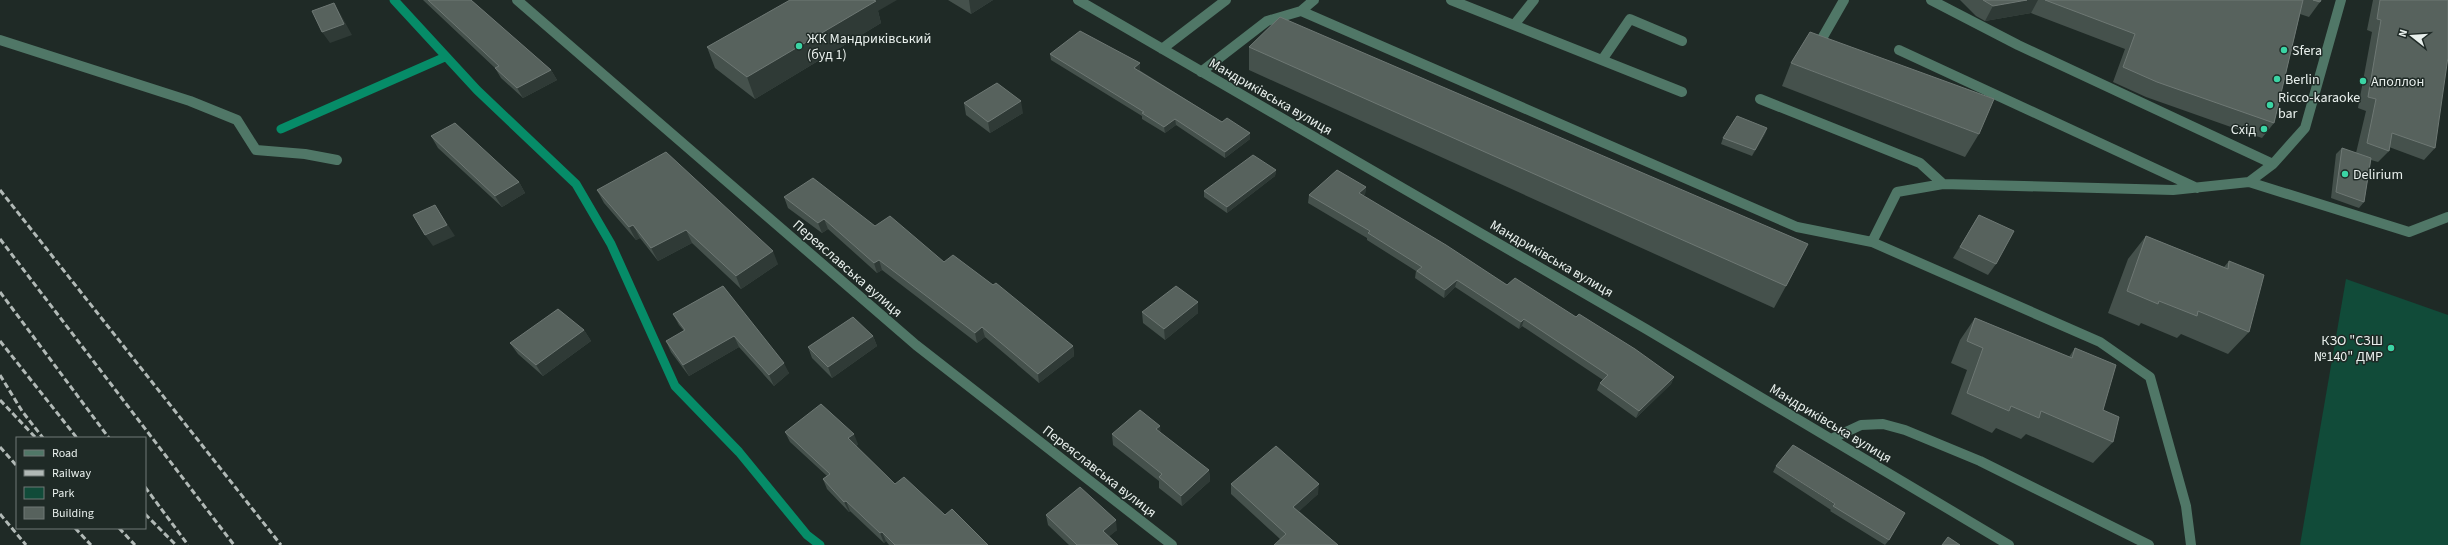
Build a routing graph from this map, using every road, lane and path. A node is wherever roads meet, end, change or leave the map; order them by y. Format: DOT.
graph roads {
  1 [pos="517,0"];
  2 [pos="1078,0"];
  3 [pos="1226,0"];
  4 [pos="1451,0"];
  5 [pos="1534,0"];
  6 [pos="1844,0"];
  7 [pos="1931,0"];
  8 [pos="1949,0"];
  9 [pos="2341,0"];
  10 [pos="1311,1"];
  11 [pos="1301,11"];
  12 [pos="1965,16"];
  13 [pos="1514,25"];
  14 [pos="0,40"];
  15 [pos="1682,41"];
  16 [pos="1820,42"];
  17 [pos="1162,49"];
  18 [pos="1899,50"];
  19 [pos="1602,60"];
  20 [pos="1201,72"];
  21 [pos="1682,92"];
  22 [pos="1760,99"];
  23 [pos="337,160"];
  24 [pos="2273,164"];
  25 [pos="2249,182"];
  26 [pos="1943,184"];
  27 [pos="2198,189"];
  28 [pos="2448,217"];
  29 [pos="1872,242"];
  30 [pos="1831,439"];
  31 [pos="1172,545"];
  32 [pos="2009,545"];
  33 [pos="2150,545"];
  34 [pos="2191,545"];
  1 -- 31 [label="street, Переяславська вулиця"];
  2 -- 17 [label="street, Мандриківська вулиця"];
  3 -- 17 [label="street"];
  4 -- 13 [label="street"];
  5 -- 13 [label="street"];
  6 -- 16 [label="street"];
  7 -- 12 [label="street"];
  8 -- 12 [label="street"];
  9 -- 24 [label="street"];
  10 -- 11 [label="street"];
  11 -- 20 [label="street"];
  11 -- 29 [label="street"];
  12 -- 24 [label="street"];
  13 -- 19 [label="street"];
  14 -- 23 [label="street"];
  15 -- 19 [label="street"];
  17 -- 20 [label="street, Мандриківська вулиця"];
  18 -- 27 [label="street"];
  19 -- 21 [label="street"];
  20 -- 30 [label="street, Мандриківська вулиця"];
  22 -- 26 [label="street"];
  24 -- 25 [label="street"];
  25 -- 27 [label="street"];
  25 -- 28 [label="street"];
  26 -- 27 [label="street"];
  26 -- 29 [label="street"];
  29 -- 34 [label="street"];
  30 -- 32 [label="street, Мандриківська вулиця"];
  30 -- 33 [label="street"];
}
